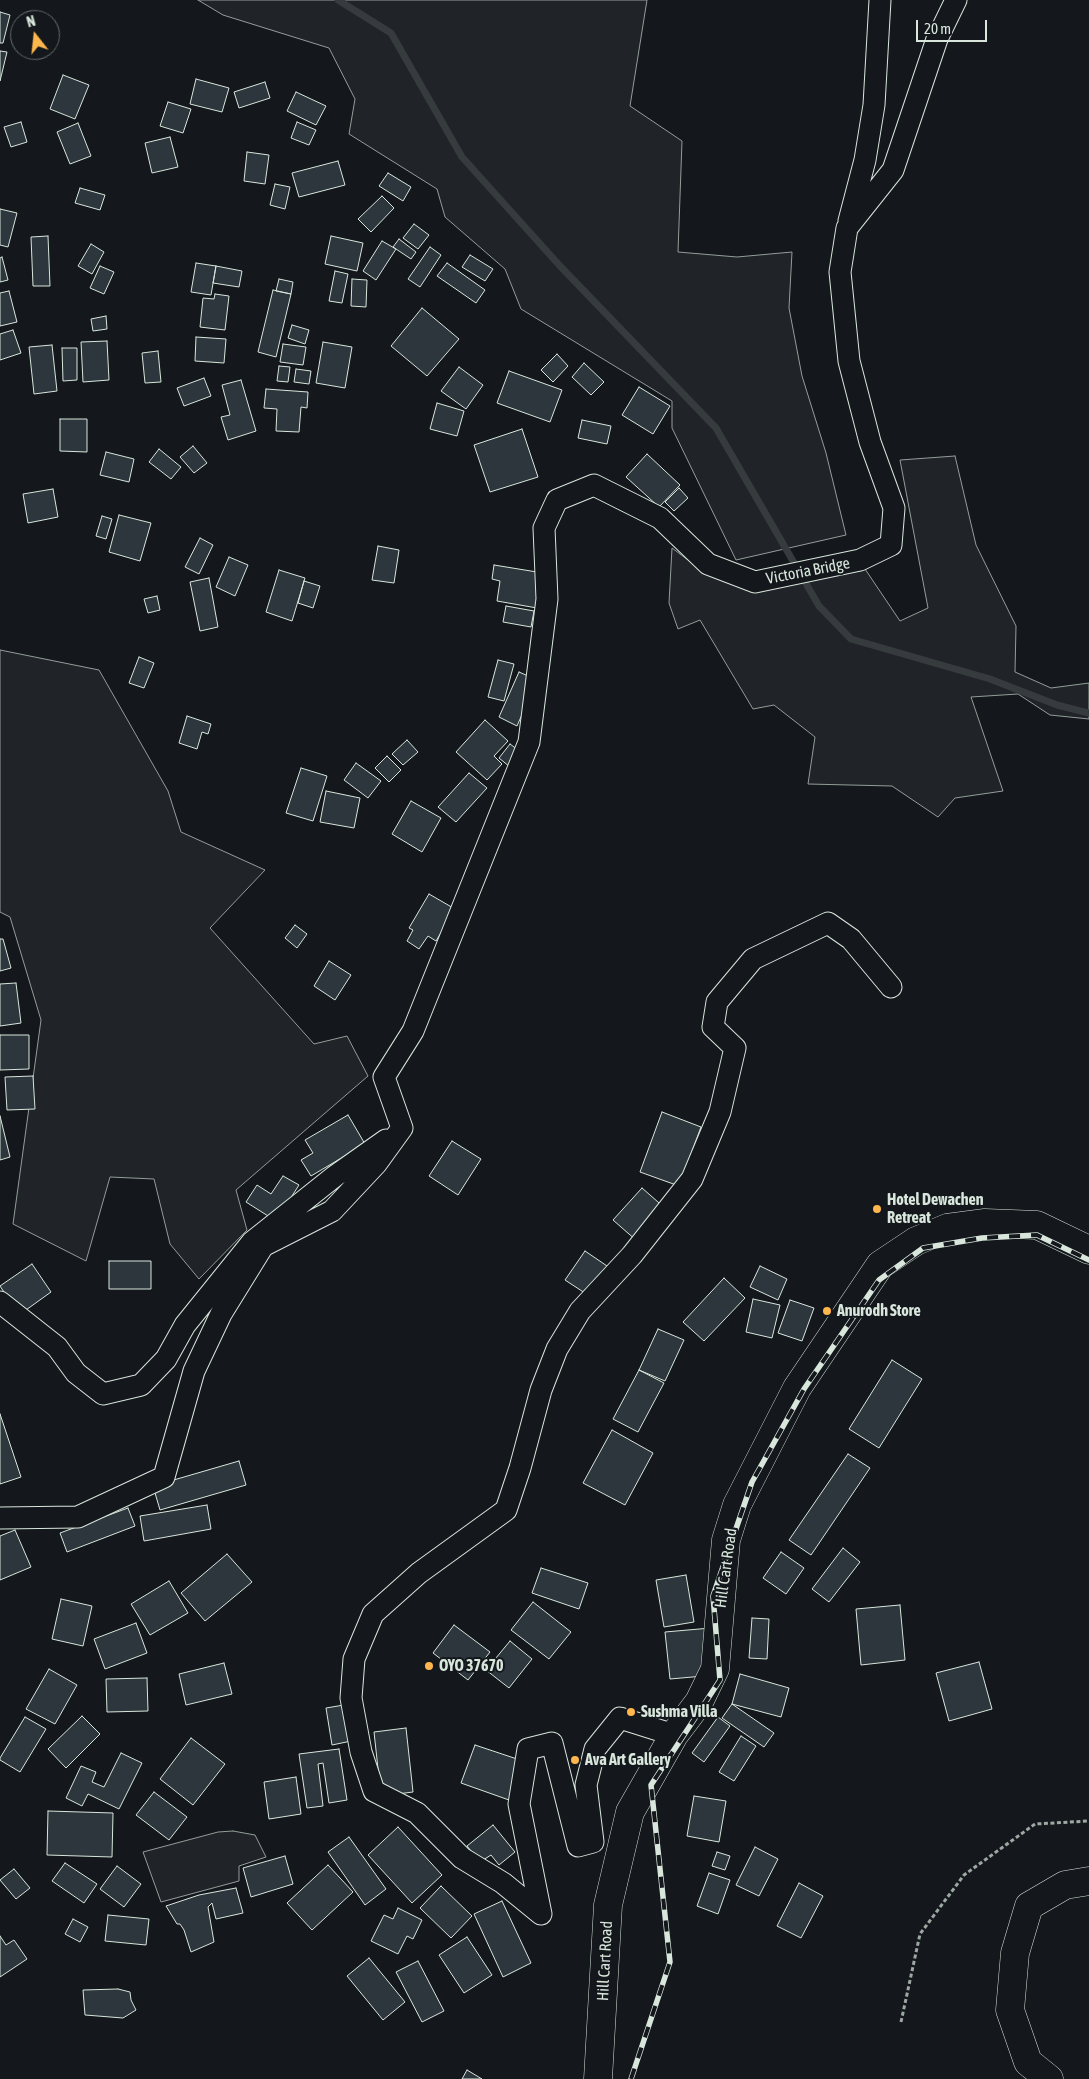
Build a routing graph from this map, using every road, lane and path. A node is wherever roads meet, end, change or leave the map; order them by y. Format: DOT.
graph roads {
  1 [pos="880,0"];
  2 [pos="956,0"];
  3 [pos="847,228"];
  4 [pos="891,987"];
  5 [pos="402,1128"];
  6 [pos="1089,1250"];
  7 [pos="0,1302"];
  8 [pos="0,1518"];
  9 [pos="674,1735"];
  10 [pos="1089,1821"];
  11 [pos="1089,1881"];
  12 [pos="901,2022"];
  13 [pos="598,2079"];
  14 [pos="1049,2079"];
  1 -- 3 [label="street"];
  2 -- 3 [label="street"];
  3 -- 5 [label="street, Victoria Bridge"];
  4 -- 9 [label="street"];
  5 -- 7 [label="street"];
  5 -- 8 [label="street"];
  6 -- 9 [label="main road, Hill Cart Road"];
  9 -- 13 [label="main road, Hill Cart Road"];
  10 -- 12 [label="path"];
  11 -- 14 [label="main road"];
}
